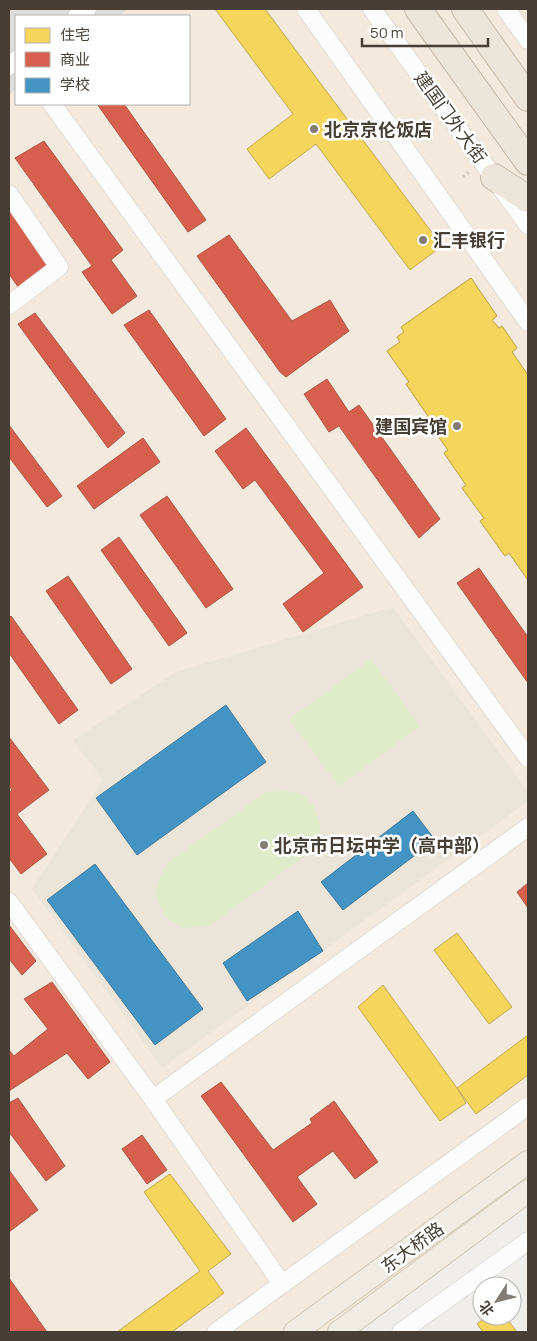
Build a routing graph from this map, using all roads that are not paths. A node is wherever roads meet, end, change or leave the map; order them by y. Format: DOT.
graph roads {
  1 [pos="306,9"];
  2 [pos="372,9"];
  3 [pos="418,9"];
  4 [pos="465,9"];
  5 [pos="480,9"];
  6 [pos="506,9"];
  7 [pos="528,40"];
  8 [pos="496,53"];
  9 [pos="528,98"];
  10 [pos="53,105"];
  11 [pos="528,162"];
  12 [pos="494,177"];
  13 [pos="9,194"];
  14 [pos="528,199"];
  15 [pos="528,225"];
  16 [pos="9,305"];
  17 [pos="528,322"];
  18 [pos="528,758"];
  19 [pos="528,827"];
  20 [pos="9,902"];
  21 [pos="153,1099"];
  22 [pos="528,1106"];
  23 [pos="528,1162"];
  24 [pos="528,1192"];
  25 [pos="528,1241"];
  26 [pos="282,1284"];
  27 [pos="216,1332"];
  28 [pos="295,1332"];
  29 [pos="339,1332"];
  30 [pos="401,1332"];
  1 -- 17 [label="street"];
  2 -- 12 [label="street, 建国门外大街"];
  3 -- 11 [label="highway, 建国门外大街"];
  4 -- 8 [label="highway"];
  5 -- 8 [label="highway"];
  6 -- 7 [label="street"];
  8 -- 9 [label="highway"];
  10 -- 18 [label="street"];
  12 -- 14 [label="highway"];
  12 -- 15 [label="street, 建国门外大街"];
  13 -- 16 [label="street"];
  19 -- 21 [label="street"];
  20 -- 21 [label="street"];
  21 -- 26 [label="street"];
  22 -- 26 [label="street"];
  23 -- 28 [label="main road, 东大桥路"];
  24 -- 29 [label="main road, 东大桥路"];
  25 -- 30 [label="street"];
  26 -- 27 [label="street"];
}
